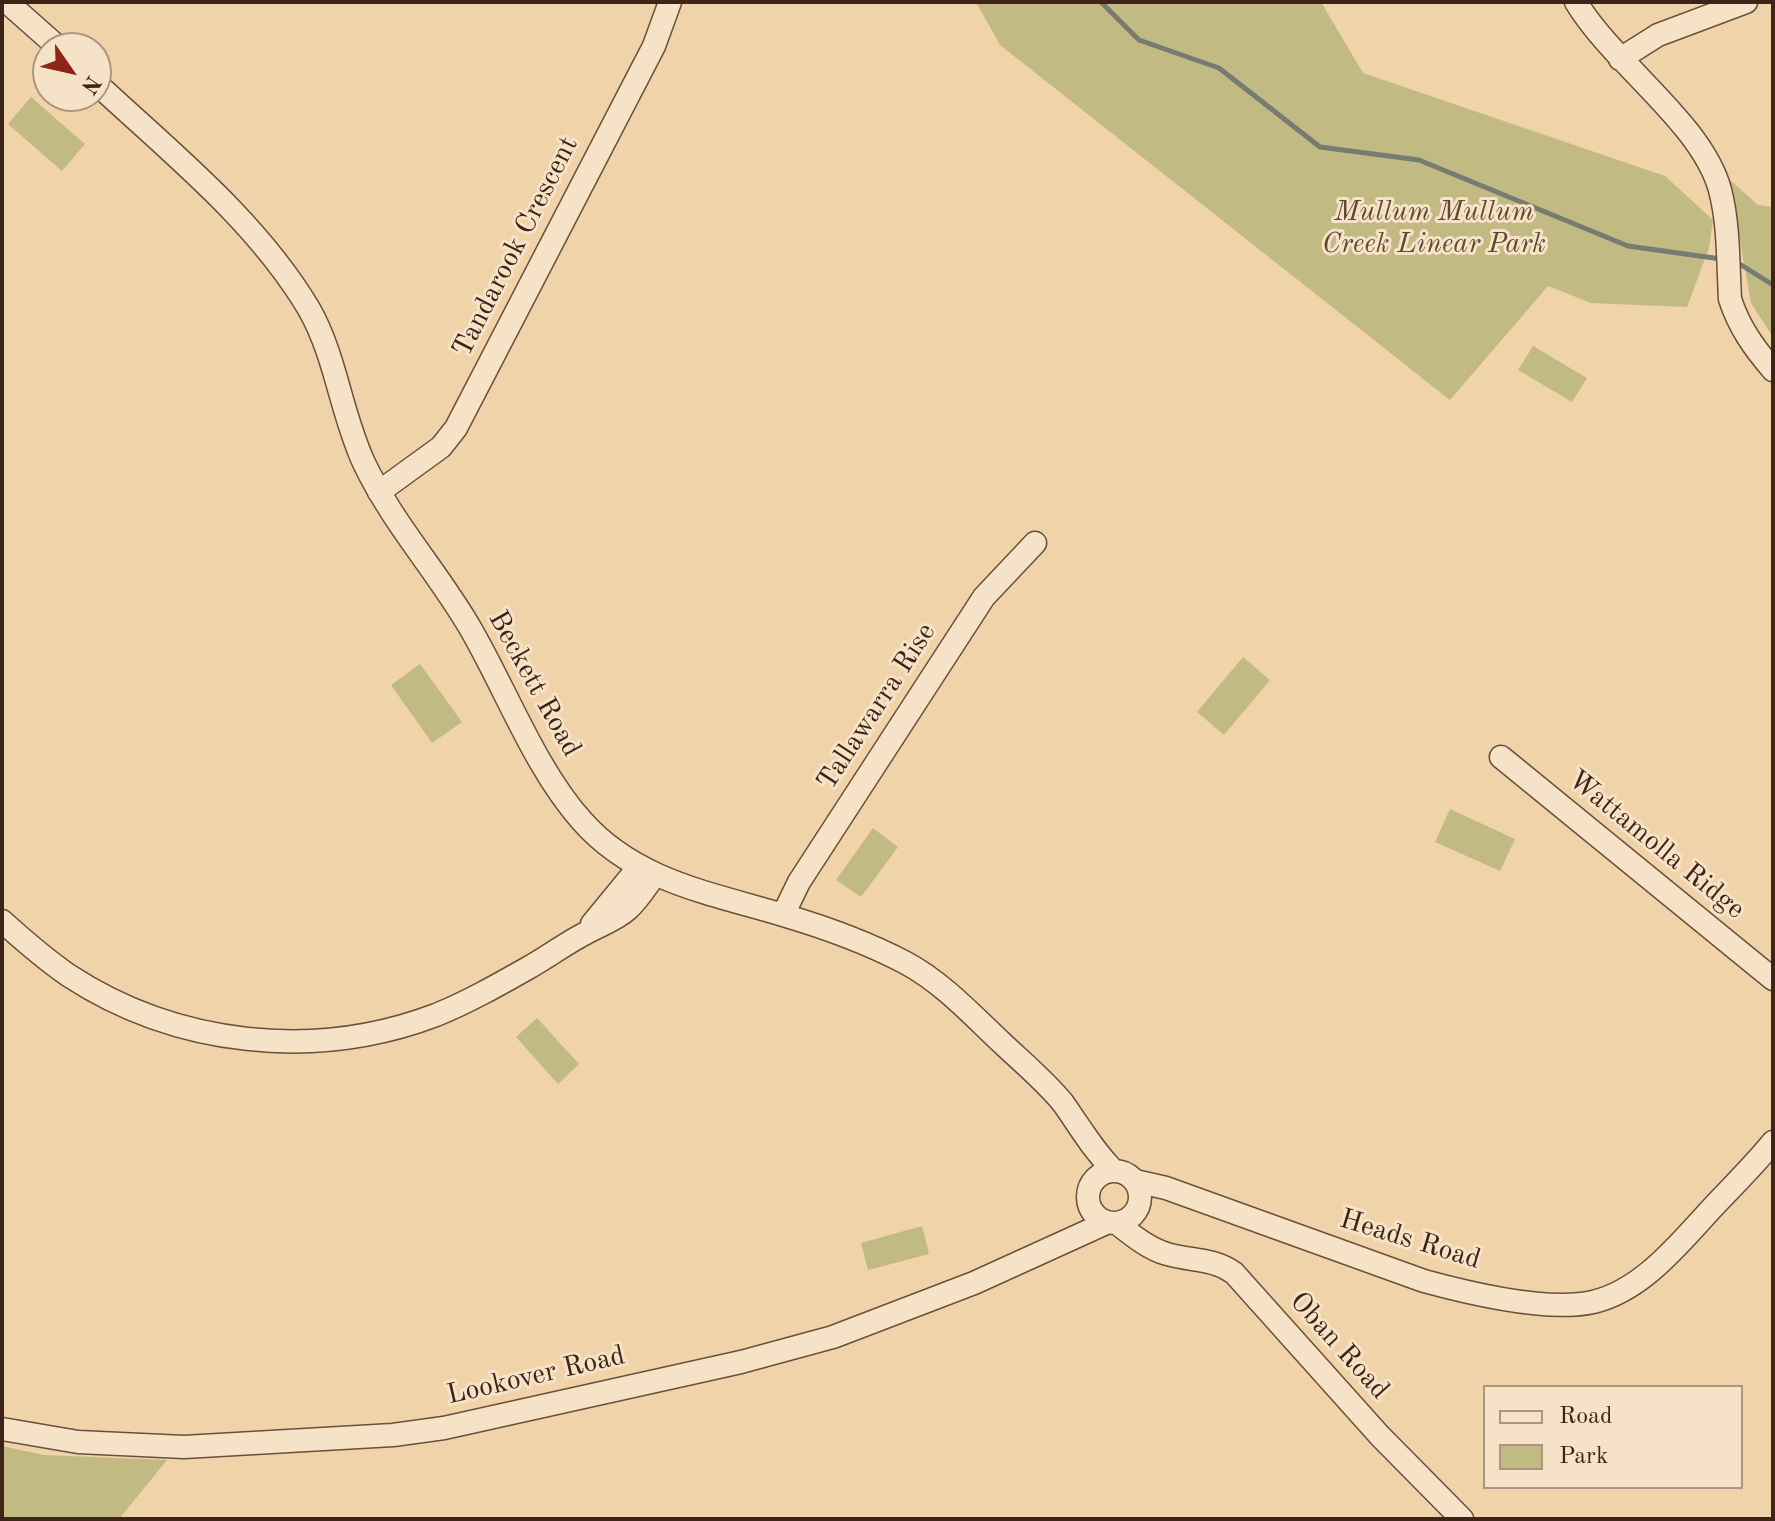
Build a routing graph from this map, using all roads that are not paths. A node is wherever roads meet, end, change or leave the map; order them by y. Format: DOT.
graph roads {
  1 [pos="7,2"];
  2 [pos="670,2"];
  3 [pos="1576,2"];
  4 [pos="1746,2"];
  5 [pos="41,32"];
  6 [pos="1620,59"];
  7 [pos="112,98"];
  8 [pos="1773,370"];
  9 [pos="379,492"];
  10 [pos="1035,543"];
  11 [pos="1501,757"];
  12 [pos="646,872"];
  13 [pos="783,915"];
  14 [pos="2,921"];
  15 [pos="1773,979"];
  16 [pos="1773,1142"];
  17 [pos="1105,1174"];
  18 [pos="1135,1181"];
  19 [pos="1166,1188"];
  20 [pos="1117,1215"];
  21 [pos="2,1429"];
  22 [pos="1462,1519"];
  1 -- 5 [label="street"];
  2 -- 9 [label="street, Tandarook Crescent"];
  3 -- 6 [label="street"];
  4 -- 6 [label="street"];
  6 -- 8 [label="street"];
  7 -- 9 [label="street, Beckett Road"];
  9 -- 12 [label="street, Beckett Road"];
  10 -- 13 [label="street, Tallawarra Rise"];
  11 -- 15 [label="street, Wattamolla Ridge"];
  12 -- 13 [label="street, Beckett Road"];
  12 -- 14 [label="street"];
  13 -- 17 [label="street, Beckett Road"];
  16 -- 19 [label="street, Heads Road"];
  17 -- 18 [label="street, Heads Road"];
  17 -- 20 [label="street"];
  18 -- 19 [label="street, Heads Road"];
  18 -- 20 [label="street"];
  19 -- 20 [label="street"];
  20 -- 21 [label="street, Lookover Road"];
  20 -- 22 [label="street, Oban Road"];
}
